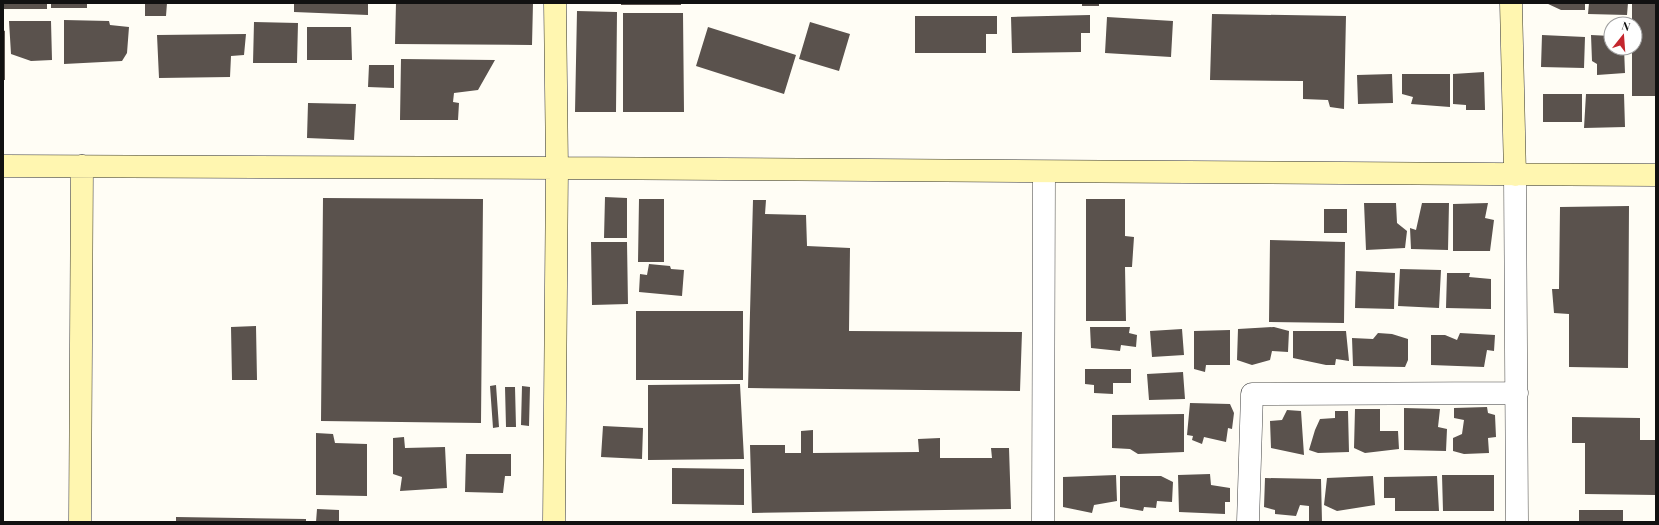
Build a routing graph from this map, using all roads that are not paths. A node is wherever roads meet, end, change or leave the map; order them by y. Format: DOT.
graph roads {
  1 [pos="555,3"];
  2 [pos="1512,3"];
  3 [pos="3,166"];
  4 [pos="82,166"];
  5 [pos="557,168"];
  6 [pos="1044,172"];
  7 [pos="1515,175"];
  8 [pos="1656,175"];
  9 [pos="1517,393"];
  10 [pos="80,522"];
  11 [pos="554,522"];
  12 [pos="1042,522"];
  13 [pos="1248,522"];
  14 [pos="1517,522"];
  1 -- 5 [label="street"];
  2 -- 7 [label="street"];
  3 -- 4 [label="street"];
  4 -- 5 [label="street"];
  4 -- 10 [label="street"];
  5 -- 6 [label="street"];
  5 -- 11 [label="street"];
  6 -- 7 [label="street"];
  6 -- 12 [label="street"];
  7 -- 8 [label="street"];
  7 -- 9 [label="street"];
  9 -- 13 [label="street"];
  9 -- 14 [label="street"];
}
